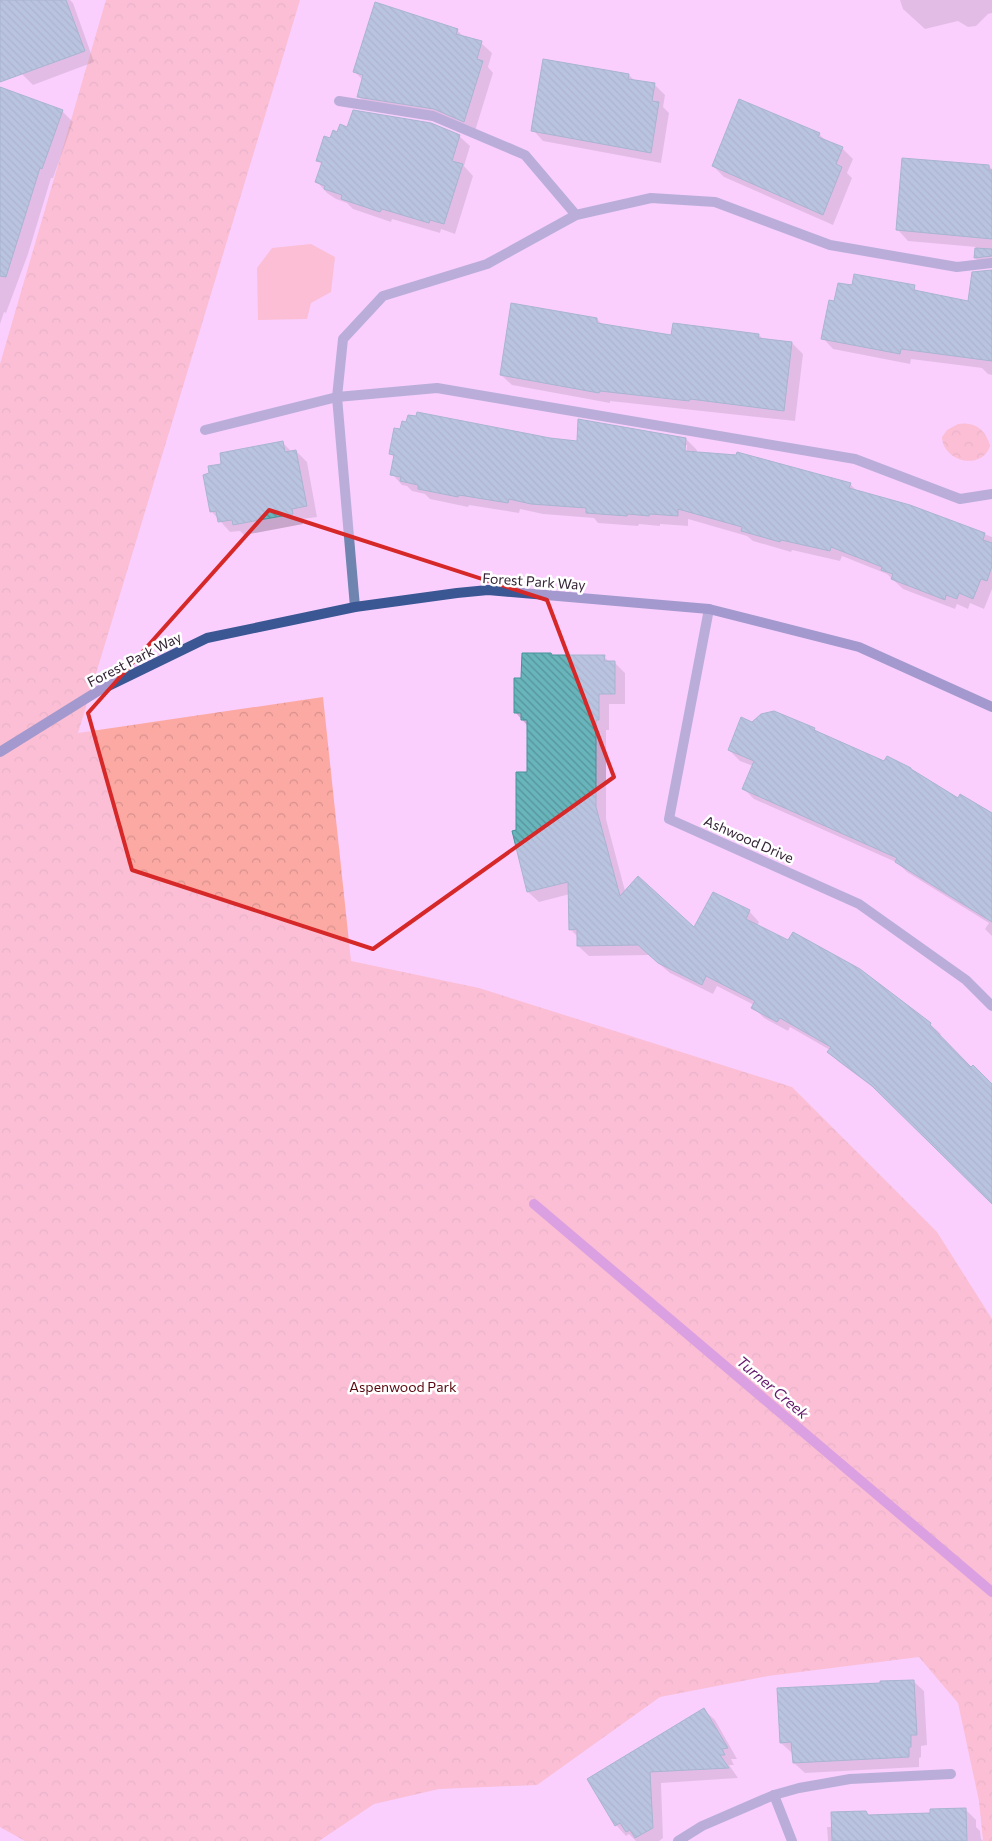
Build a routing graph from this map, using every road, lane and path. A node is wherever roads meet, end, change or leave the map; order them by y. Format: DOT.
graph roads {
  1 [pos="339,102"];
  2 [pos="576,215"];
  3 [pos="992,263"];
  4 [pos="337,398"];
  5 [pos="205,430"];
  6 [pos="992,494"];
  7 [pos="355,607"];
  8 [pos="709,609"];
  9 [pos="992,707"];
  10 [pos="0,752"];
  11 [pos="992,1006"];
  12 [pos="951,1774"];
  13 [pos="774,1795"];
  14 [pos="678,1841"];
  15 [pos="792,1841"];
  1 -- 2 [label="street"];
  2 -- 3 [label="street"];
  2 -- 4 [label="street"];
  4 -- 5 [label="street"];
  4 -- 6 [label="street"];
  4 -- 7 [label="street"];
  7 -- 8 [label="street, Forest Park Way"];
  7 -- 10 [label="street, Forest Park Way"];
  8 -- 9 [label="street, Forest Park Way"];
  8 -- 11 [label="street, Ashwood Drive"];
  12 -- 13 [label="street"];
  13 -- 14 [label="street"];
  13 -- 15 [label="street"];
}
